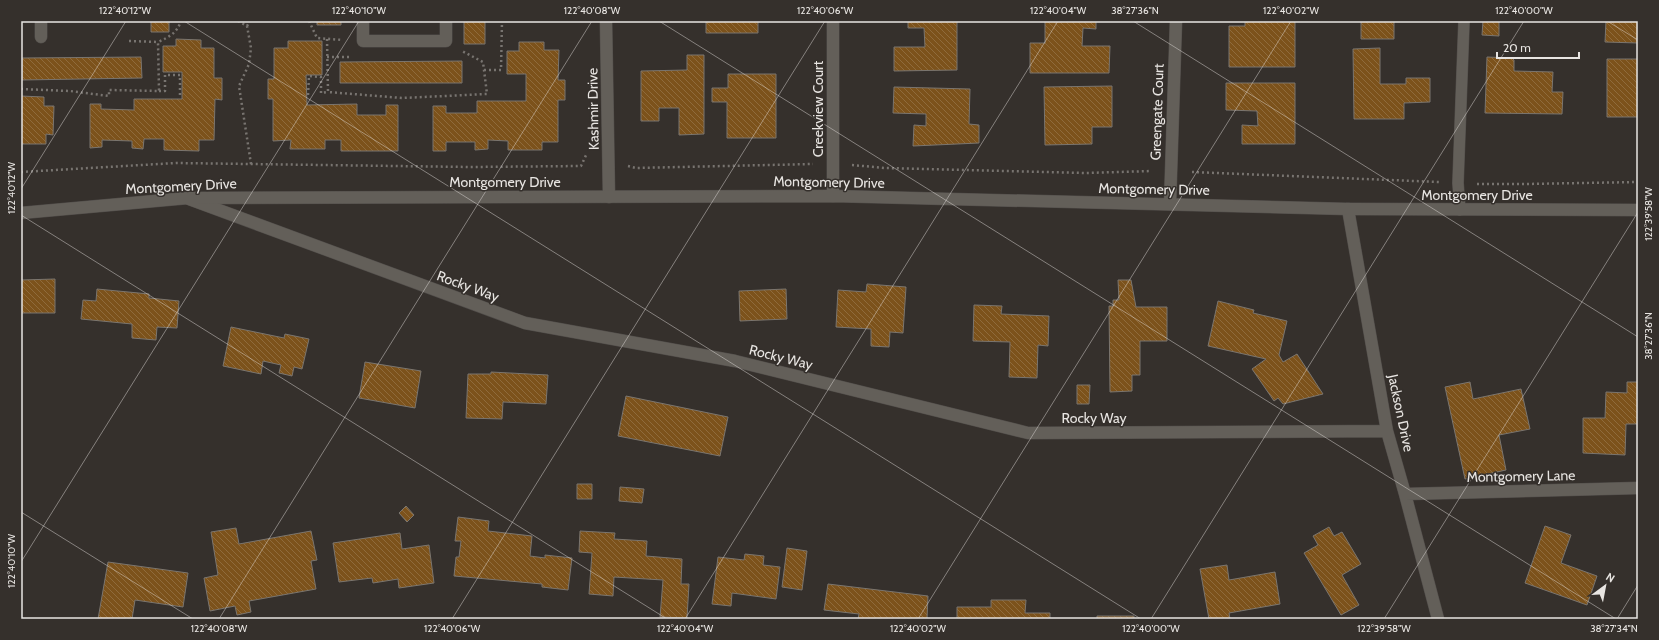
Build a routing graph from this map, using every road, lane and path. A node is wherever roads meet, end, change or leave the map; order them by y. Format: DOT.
graph roads {
  1 [pos="41,21"];
  2 [pos="181,21"];
  3 [pos="238,21"];
  4 [pos="250,21"];
  5 [pos="309,21"];
  6 [pos="363,21"];
  7 [pos="446,21"];
  8 [pos="502,21"];
  9 [pos="606,21"];
  10 [pos="833,21"];
  11 [pos="1176,21"];
  12 [pos="1464,21"];
  13 [pos="246,26"];
  14 [pos="41,37"];
  15 [pos="327,39"];
  16 [pos="129,41"];
  17 [pos="363,41"];
  18 [pos="446,41"];
  19 [pos="158,42"];
  20 [pos="484,70"];
  21 [pos="21,89"];
  22 [pos="159,90"];
  23 [pos="328,92"];
  24 [pos="308,95"];
  25 [pos="180,97"];
  26 [pos="833,163"];
  27 [pos="251,164"];
  28 [pos="581,166"];
  29 [pos="624,166"];
  30 [pos="1170,171"];
  31 [pos="21,172"];
  32 [pos="1638,182"];
  33 [pos="1458,183"];
  34 [pos="834,196"];
  35 [pos="609,197"];
  36 [pos="188,198"];
  37 [pos="1170,204"];
  38 [pos="1348,209"];
  39 [pos="1460,210"];
  40 [pos="1638,210"];
  41 [pos="21,213"];
  42 [pos="1387,431"];
  43 [pos="1638,488"];
  44 [pos="1406,494"];
  45 [pos="1438,619"];
  1 -- 14 [label="street"];
  2 -- 19 [label="path"];
  3 -- 13 [label="path"];
  4 -- 13 [label="path"];
  5 -- 15 [label="path"];
  6 -- 17 [label="street"];
  7 -- 18 [label="street"];
  8 -- 20 [label="path"];
  9 -- 35 [label="street, Kashmir Drive"];
  10 -- 26 [label="street, Creekview Court"];
  11 -- 30 [label="street, Greengate Court"];
  12 -- 33 [label="lane"];
  13 -- 27 [label="path"];
  15 -- 17 [label="path"];
  15 -- 23 [label="path"];
  16 -- 19 [label="path"];
  17 -- 18 [label="street"];
  18 -- 20 [label="path"];
  19 -- 22 [label="path"];
  20 -- 23 [label="path"];
  21 -- 22 [label="path"];
  22 -- 25 [label="path"];
  23 -- 24 [label="path"];
  26 -- 29 [label="path"];
  26 -- 30 [label="path"];
  26 -- 34 [label="street, Creekview Court"];
  27 -- 28 [label="path"];
  27 -- 31 [label="path"];
  30 -- 33 [label="path"];
  30 -- 37 [label="street, Greengate Court"];
  32 -- 33 [label="path"];
  33 -- 39 [label="lane"];
  34 -- 35 [label="street, Montgomery Drive"];
  34 -- 37 [label="street, Montgomery Drive"];
  35 -- 36 [label="street, Montgomery Drive"];
  36 -- 41 [label="street, Montgomery Drive"];
  36 -- 42 [label="street, Rocky Way"];
  37 -- 38 [label="street, Montgomery Drive"];
  38 -- 39 [label="street, Montgomery Drive"];
  38 -- 42 [label="street, Jackson Drive"];
  39 -- 40 [label="street, Montgomery Drive"];
  42 -- 44 [label="street, Jackson Drive"];
  43 -- 44 [label="street, Montgomery Lane"];
  44 -- 45 [label="street, Jackson Drive"];
}
